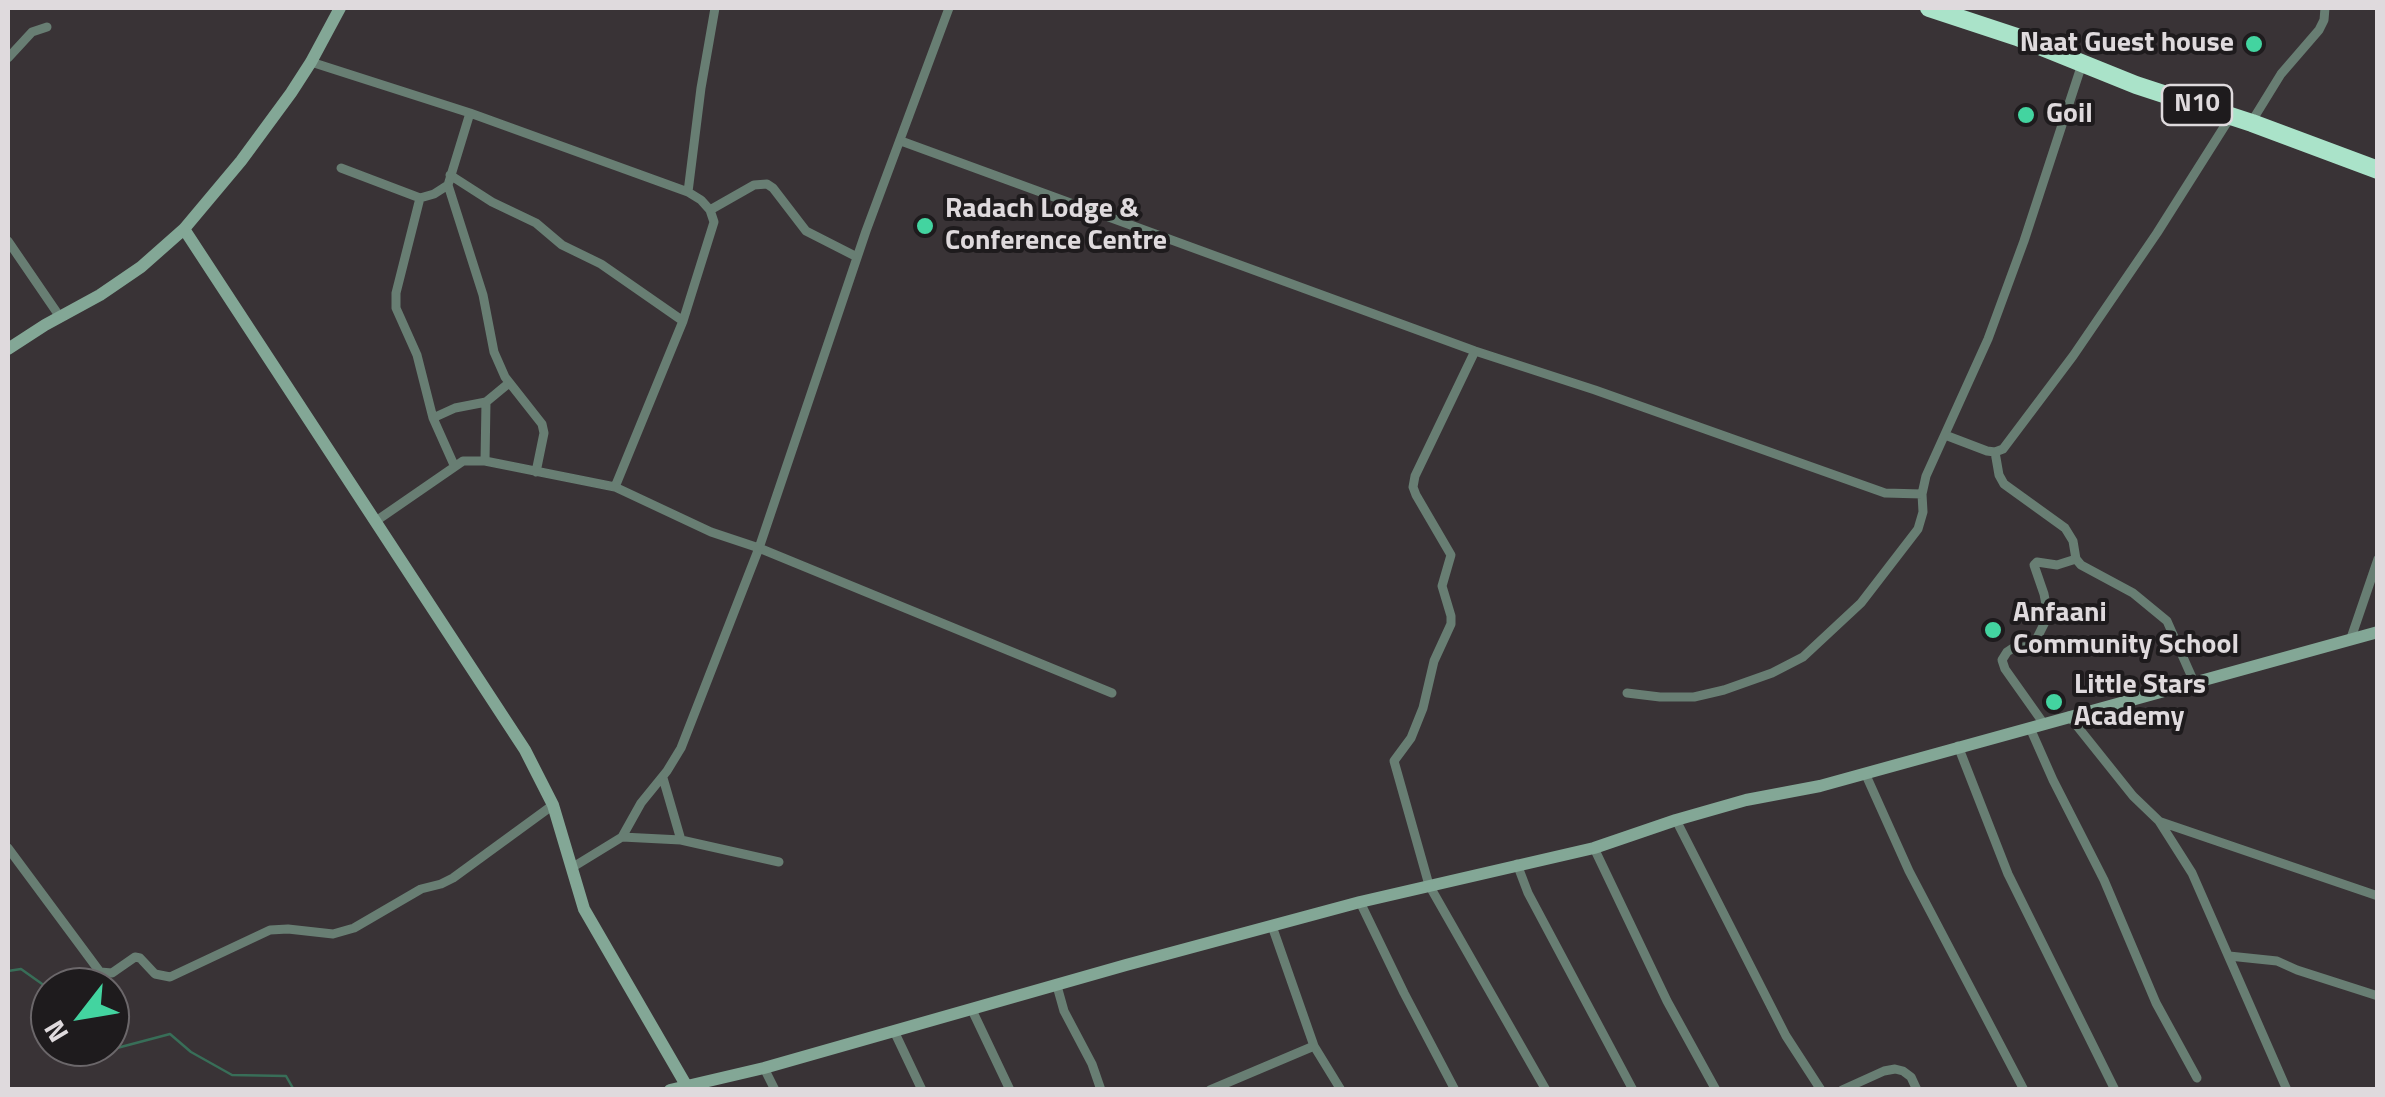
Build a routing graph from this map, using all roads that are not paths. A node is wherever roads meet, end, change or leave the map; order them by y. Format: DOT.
graph roads {
  1 [pos="340,8"];
  2 [pos="715,8"];
  3 [pos="949,8"];
  4 [pos="1930,8"];
  5 [pos="2325,8"];
  6 [pos="46,26"];
  7 [pos="8,58"];
  8 [pos="311,62"];
  9 [pos="2082,64"];
  10 [pos="470,112"];
  11 [pos="2231,116"];
  12 [pos="2252,122"];
  13 [pos="901,141"];
  14 [pos="340,168"];
  15 [pos="2378,170"];
  16 [pos="449,180"];
  17 [pos="688,192"];
  18 [pos="420,198"];
  19 [pos="710,210"];
  20 [pos="184,229"];
  21 [pos="8,241"];
  22 [pos="857,258"];
  23 [pos="60,317"];
  24 [pos="683,321"];
  25 [pos="8,349"];
  26 [pos="1475,351"];
  27 [pos="509,383"];
  28 [pos="486,402"];
  29 [pos="433,418"];
  30 [pos="1945,435"];
  31 [pos="1995,452"];
  32 [pos="485,461"];
  33 [pos="454,466"];
  34 [pos="536,472"];
  35 [pos="615,486"];
  36 [pos="1922,494"];
  37 [pos="376,522"];
  38 [pos="759,548"];
  39 [pos="2076,560"];
  40 [pos="2378,560"];
  41 [pos="2378,632"];
  42 [pos="2351,638"];
  43 [pos="2194,682"];
  44 [pos="1112,693"];
  45 [pos="1627,693"];
  46 [pos="2069,716"];
  47 [pos="2044,724"];
  48 [pos="2030,728"];
  49 [pos="1958,746"];
  50 [pos="1866,773"];
  51 [pos="662,778"];
  52 [pos="553,805"];
  53 [pos="1676,820"];
  54 [pos="2159,821"];
  55 [pos="622,836"];
  56 [pos="681,840"];
  57 [pos="8,848"];
  58 [pos="1594,848"];
  59 [pos="780,862"];
  60 [pos="1517,864"];
  61 [pos="574,867"];
  62 [pos="1430,886"];
  63 [pos="2378,896"];
  64 [pos="1360,902"];
  65 [pos="1272,926"];
  66 [pos="2229,956"];
  67 [pos="1057,986"];
  68 [pos="2378,996"];
  69 [pos="972,1010"];
  70 [pos="894,1032"];
  71 [pos="1314,1046"];
  72 [pos="764,1068"];
  73 [pos="2197,1078"];
  74 [pos="687,1088"];
  75 [pos="670,1090"];
  76 [pos="775,1090"];
  77 [pos="922,1090"];
  78 [pos="1010,1090"];
  79 [pos="1102,1090"];
  80 [pos="1210,1090"];
  81 [pos="1341,1090"];
  82 [pos="1454,1090"];
  83 [pos="1546,1090"];
  84 [pos="1633,1090"];
  85 [pos="1716,1090"];
  86 [pos="1820,1090"];
  87 [pos="1842,1090"];
  88 [pos="1917,1090"];
  89 [pos="2024,1090"];
  90 [pos="2114,1090"];
  91 [pos="2287,1090"];
  1 -- 8 [label="street"];
  2 -- 17 [label="street"];
  3 -- 13 [label="street"];
  4 -- 9 [label="highway, N10"];
  5 -- 12 [label="street"];
  6 -- 7 [label="street"];
  8 -- 10 [label="street"];
  8 -- 20 [label="street"];
  9 -- 11 [label="highway, N10"];
  9 -- 30 [label="street"];
  10 -- 16 [label="street"];
  10 -- 17 [label="street"];
  11 -- 12 [label="highway, N10"];
  11 -- 31 [label="street"];
  12 -- 15 [label="highway, N10"];
  13 -- 22 [label="street"];
  13 -- 26 [label="street"];
  14 -- 18 [label="street"];
  16 -- 18 [label="street"];
  16 -- 24 [label="street"];
  16 -- 27 [label="street"];
  17 -- 19 [label="street"];
  18 -- 29 [label="street"];
  19 -- 22 [label="street"];
  19 -- 24 [label="street"];
  20 -- 23 [label="street"];
  20 -- 37 [label="street"];
  21 -- 23 [label="street"];
  22 -- 38 [label="street"];
  23 -- 25 [label="street"];
  24 -- 35 [label="street"];
  26 -- 36 [label="street"];
  26 -- 62 [label="street"];
  27 -- 28 [label="street"];
  27 -- 34 [label="street"];
  28 -- 29 [label="street"];
  28 -- 32 [label="street"];
  29 -- 33 [label="street"];
  30 -- 31 [label="street"];
  30 -- 36 [label="street"];
  31 -- 39 [label="street"];
  32 -- 33 [label="street"];
  32 -- 34 [label="street"];
  33 -- 37 [label="street"];
  34 -- 35 [label="street"];
  35 -- 38 [label="street"];
  36 -- 45 [label="street"];
  37 -- 52 [label="street"];
  38 -- 44 [label="street"];
  38 -- 51 [label="street"];
  39 -- 43 [label="street"];
  39 -- 47 [label="street"];
  40 -- 42 [label="street"];
  41 -- 42 [label="street"];
  42 -- 43 [label="street"];
  43 -- 46 [label="street"];
  46 -- 47 [label="street"];
  46 -- 54 [label="street"];
  47 -- 48 [label="street"];
  48 -- 49 [label="street"];
  48 -- 73 [label="street"];
  49 -- 50 [label="street"];
  49 -- 90 [label="street"];
  50 -- 53 [label="street"];
  50 -- 89 [label="street"];
  51 -- 55 [label="street"];
  51 -- 56 [label="street"];
  52 -- 57 [label="street"];
  52 -- 61 [label="street"];
  53 -- 58 [label="street"];
  53 -- 86 [label="street"];
  54 -- 63 [label="street"];
  54 -- 66 [label="street"];
  55 -- 56 [label="street"];
  55 -- 61 [label="street"];
  56 -- 59 [label="street"];
  58 -- 60 [label="street"];
  58 -- 85 [label="street"];
  60 -- 62 [label="street"];
  60 -- 84 [label="street"];
  61 -- 74 [label="street"];
  62 -- 64 [label="street"];
  62 -- 83 [label="street"];
  64 -- 65 [label="street"];
  64 -- 82 [label="street"];
  65 -- 67 [label="street"];
  65 -- 71 [label="street"];
  66 -- 68 [label="street"];
  66 -- 91 [label="street"];
  67 -- 69 [label="street"];
  67 -- 79 [label="street"];
  69 -- 70 [label="street"];
  69 -- 78 [label="street"];
  70 -- 72 [label="street"];
  70 -- 77 [label="street"];
  71 -- 80 [label="street"];
  71 -- 81 [label="street"];
  72 -- 74 [label="street"];
  72 -- 76 [label="street"];
  74 -- 75 [label="street"];
  87 -- 88 [label="street"];
}
